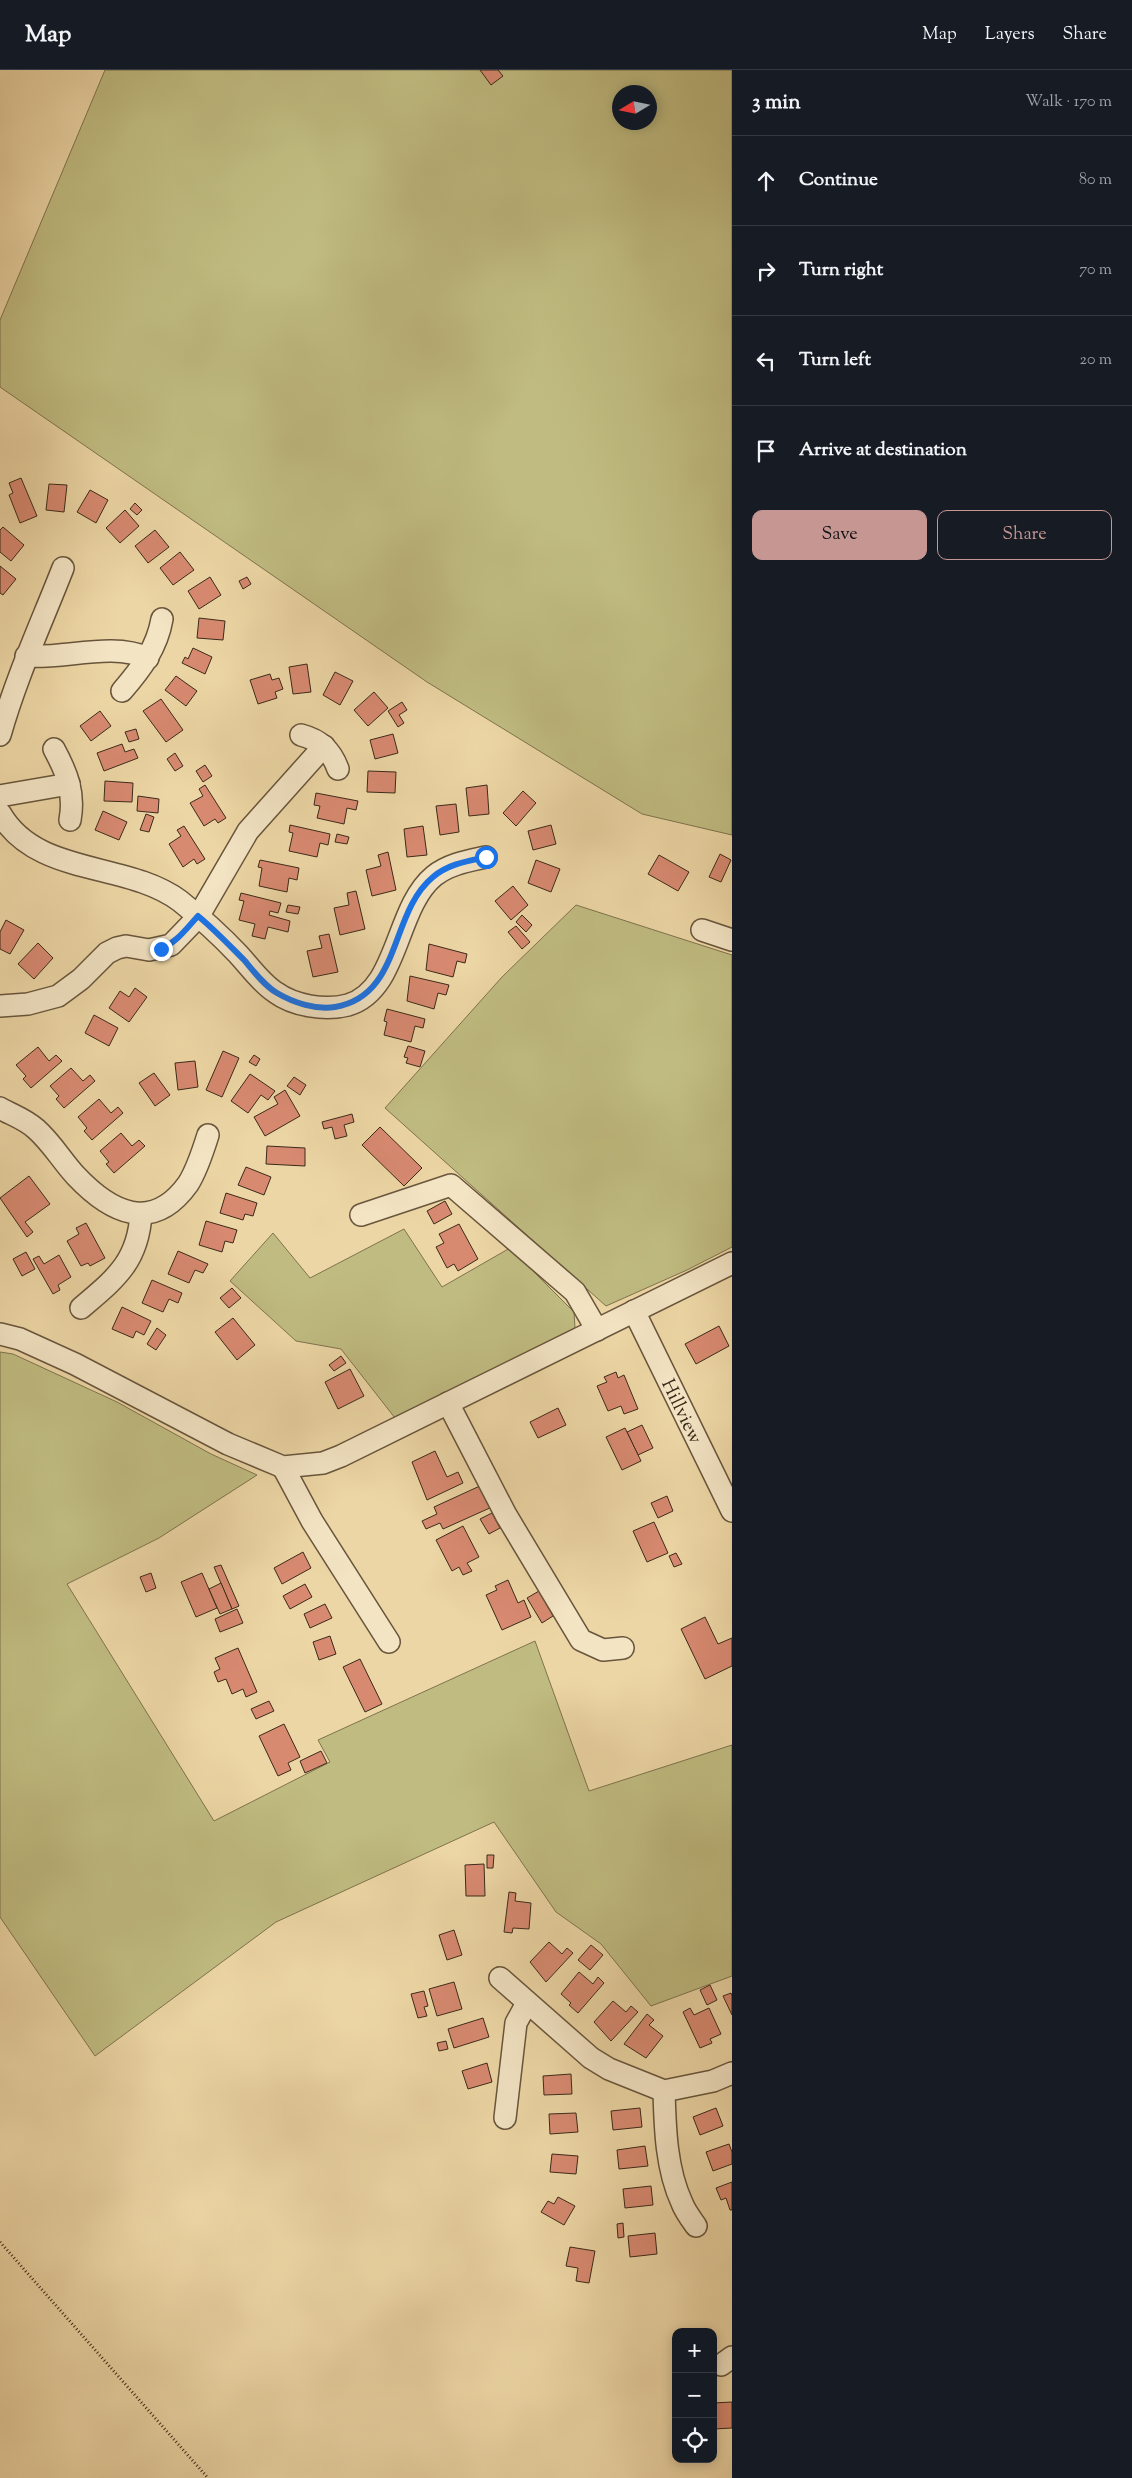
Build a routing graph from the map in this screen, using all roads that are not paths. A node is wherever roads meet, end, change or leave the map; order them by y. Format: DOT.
graph roads {
  1 [pos="62,568"];
  2 [pos="162,619"];
  3 [pos="26,656"];
  4 [pos="148,658"];
  5 [pos="122,691"];
  6 [pos="301,734"];
  7 [pos="0,735"];
  8 [pos="324,746"];
  9 [pos="54,750"];
  10 [pos="338,769"];
  11 [pos="70,784"];
  12 [pos="0,796"];
  13 [pos="0,813"];
  14 [pos="70,820"];
  15 [pos="486,857"];
  16 [pos="198,916"];
  17 [pos="702,930"];
  18 [pos="732,940"];
  19 [pos="0,1006"];
  20 [pos="0,1108"];
  21 [pos="208,1135"];
  22 [pos="140,1214"];
  23 [pos="361,1215"];
  24 [pos="732,1263"];
  25 [pos="81,1308"];
  26 [pos="634,1311"];
  27 [pos="597,1330"];
  28 [pos="0,1334"];
  29 [pos="448,1403"];
  30 [pos="283,1467"];
  31 [pos="732,1511"];
  32 [pos="389,1642"];
  33 [pos="623,1648"];
  34 [pos="500,1978"];
  35 [pos="527,2004"];
  36 [pos="732,2073"];
  37 [pos="664,2091"];
  38 [pos="505,2118"];
  39 [pos="696,2226"];
  1 -- 3 [label="street"];
  2 -- 4 [label="street"];
  3 -- 4 [label="street"];
  3 -- 7 [label="street"];
  4 -- 5 [label="street"];
  6 -- 8 [label="street"];
  8 -- 10 [label="street"];
  8 -- 16 [label="street"];
  9 -- 11 [label="street"];
  11 -- 12 [label="street"];
  11 -- 14 [label="street"];
  13 -- 16 [label="street"];
  15 -- 16 [label="street"];
  16 -- 19 [label="street"];
  17 -- 18 [label="street"];
  20 -- 22 [label="street"];
  21 -- 22 [label="street"];
  22 -- 25 [label="street"];
  23 -- 27 [label="street"];
  24 -- 26 [label="street"];
  26 -- 27 [label="street"];
  26 -- 31 [label="street, Hillview"];
  27 -- 29 [label="street"];
  28 -- 30 [label="street"];
  29 -- 30 [label="street"];
  29 -- 33 [label="street"];
  30 -- 32 [label="street"];
  34 -- 35 [label="street"];
  35 -- 37 [label="street"];
  35 -- 38 [label="street"];
  36 -- 37 [label="street"];
  37 -- 39 [label="street"];
}
